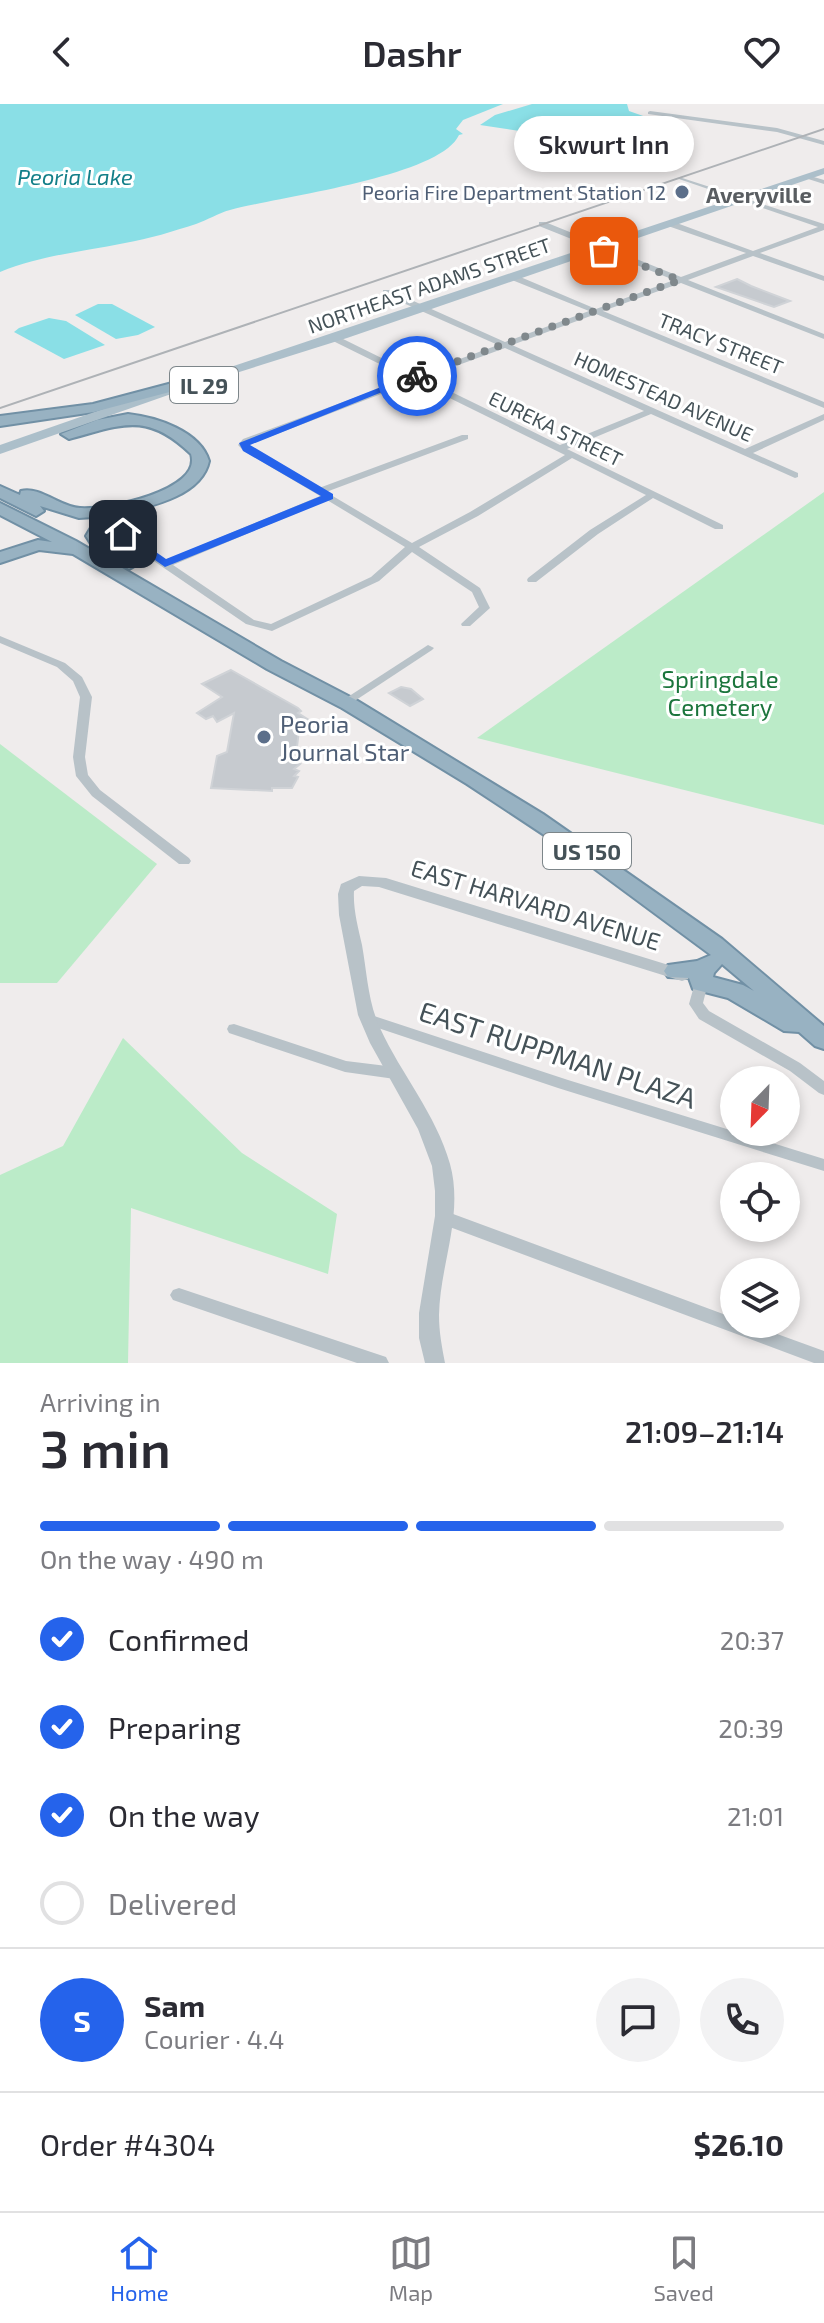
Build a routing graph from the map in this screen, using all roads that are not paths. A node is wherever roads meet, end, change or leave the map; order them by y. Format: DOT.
graph roads {
  1 [pos="650,113"];
  2 [pos="824,143"];
  3 [pos="824,171"];
  4 [pos="807,177"];
  5 [pos="681,178"];
  6 [pos="824,182"];
  7 [pos="744,199"];
  8 [pos="542,224"];
  9 [pos="671,224"];
  10 [pos="824,226"];
  11 [pos="600,248"];
  12 [pos="753,253"];
  13 [pos="515,278"];
  14 [pos="824,279"];
  15 [pos="680,280"];
  16 [pos="386,292"];
  17 [pos="424,308"];
  18 [pos="596,310"];
  19 [pos="824,337"];
  20 [pos="334,338"];
  21 [pos="505,344"];
  22 [pos="413,378"];
  23 [pos="212,380"];
  24 [pos="824,405"];
  25 [pos="653,410"];
  26 [pos="135,411"];
  27 [pos="824,417"];
  28 [pos="0,421"];
  29 [pos="81,422"];
  30 [pos="69,434"];
  31 [pos="465,437"];
  32 [pos="194,440"];
  33 [pos="559,449"];
  34 [pos="0,450"];
  35 [pos="746,452"];
  36 [pos="571,455"];
  37 [pos="0,458"];
  38 [pos="795,475"];
  39 [pos="0,479"];
  40 [pos="0,491"];
  41 [pos="325,494"];
  42 [pos="652,495"];
  43 [pos="0,508"];
  44 [pos="719,527"];
  45 [pos="123,533"];
  46 [pos="412,547"];
  47 [pos="0,558"];
  48 [pos="165,564"];
  49 [pos="130,572"];
  50 [pos="532,580"];
  51 [pos="466,624"];
  52 [pos="0,639"];
  53 [pos="428,648"];
  54 [pos="346,702"];
  55 [pos="184,861"];
  56 [pos="724,954"];
  57 [pos="676,971"];
  58 [pos="702,976"];
  59 [pos="368,1019"];
  60 [pos="234,1029"];
  61 [pos="824,1040"];
  62 [pos="824,1047"];
  63 [pos="395,1073"];
  64 [pos="824,1089"];
  65 [pos="824,1165"];
  66 [pos="445,1218"];
  67 [pos="179,1295"];
  68 [pos="824,1359"];
  69 [pos="380,1363"];
  70 [pos="435,1363"];
  1 -- 2 [label="street"];
  3 -- 4 [label="main road, NORTHEAST ADAMS STREET / IL 29"];
  4 -- 6 [label="street"];
  4 -- 7 [label="main road, NORTHEAST ADAMS STREET / IL 29"];
  5 -- 7 [label="street"];
  7 -- 9 [label="main road, NORTHEAST ADAMS STREET / IL 29"];
  7 -- 10 [label="street"];
  8 -- 11 [label="street"];
  9 -- 11 [label="main road, NORTHEAST ADAMS STREET / IL 29"];
  9 -- 12 [label="street"];
  10 -- 12 [label="street"];
  11 -- 13 [label="main road, NORTHEAST ADAMS STREET / IL 29"];
  11 -- 15 [label="street"];
  12 -- 14 [label="street"];
  12 -- 15 [label="street"];
  13 -- 17 [label="main road, NORTHEAST ADAMS STREET / IL 29"];
  13 -- 18 [label="street, TRACY STREET"];
  15 -- 18 [label="street"];
  15 -- 19 [label="street"];
  16 -- 17 [label="street, HOMESTEAD AVENUE"];
  17 -- 20 [label="main road, NORTHEAST ADAMS STREET / IL 29"];
  17 -- 21 [label="street, HOMESTEAD AVENUE"];
  18 -- 21 [label="street"];
  18 -- 24 [label="street, TRACY STREET"];
  20 -- 22 [label="street, EUREKA STREET"];
  20 -- 23 [label="main road, NORTHEAST ADAMS STREET / IL 29"];
  21 -- 22 [label="street"];
  21 -- 25 [label="street, HOMESTEAD AVENUE"];
  22 -- 33 [label="street, EUREKA STREET"];
  22 -- 41 [label="street"];
  23 -- 26 [label="main road, NORTHEAST ADAMS STREET / IL 29"];
  23 -- 28 [label="highway"];
  23 -- 29 [label="main road, NORTHEAST ADAMS STREET / IL 29"];
  23 -- 32 [label="highway"];
  25 -- 33 [label="street"];
  25 -- 35 [label="street, HOMESTEAD AVENUE"];
  26 -- 29 [label="highway"];
  26 -- 30 [label="main road, NORTHEAST ADAMS STREET / IL 29"];
  26 -- 32 [label="highway"];
  27 -- 35 [label="street"];
  29 -- 34 [label="main road, NORTHEAST ADAMS STREET / IL 29"];
  30 -- 37 [label="main road, NORTHEAST ADAMS STREET / IL 29"];
  30 -- 39 [label="highway"];
  31 -- 41 [label="street"];
  32 -- 49 [label="highway"];
  33 -- 36 [label="street, EUREKA STREET"];
  35 -- 38 [label="street, HOMESTEAD AVENUE"];
  36 -- 42 [label="street, EUREKA STREET"];
  36 -- 46 [label="street"];
  40 -- 49 [label="highway, US 150"];
  41 -- 46 [label="street"];
  41 -- 48 [label="street"];
  42 -- 44 [label="street, EUREKA STREET"];
  42 -- 50 [label="street"];
  43 -- 49 [label="highway, US 150"];
  45 -- 48 [label="street"];
  46 -- 48 [label="street"];
  46 -- 51 [label="street"];
  47 -- 49 [label="highway"];
  49 -- 54 [label="highway, US 150"];
  52 -- 55 [label="street"];
  53 -- 54 [label="street"];
  54 -- 56 [label="highway, US 150"];
  56 -- 58 [label="highway"];
  56 -- 61 [label="highway, US 150"];
  57 -- 58 [label="highway"];
  57 -- 59 [label="street, EAST HARVARD AVENUE"];
  58 -- 62 [label="highway"];
  58 -- 64 [label="street"];
  59 -- 63 [label="street"];
  59 -- 65 [label="street, EAST RUPPMAN PLAZA"];
  60 -- 63 [label="street"];
  63 -- 66 [label="street"];
  66 -- 68 [label="street"];
  66 -- 70 [label="street"];
  67 -- 69 [label="street"];
}
